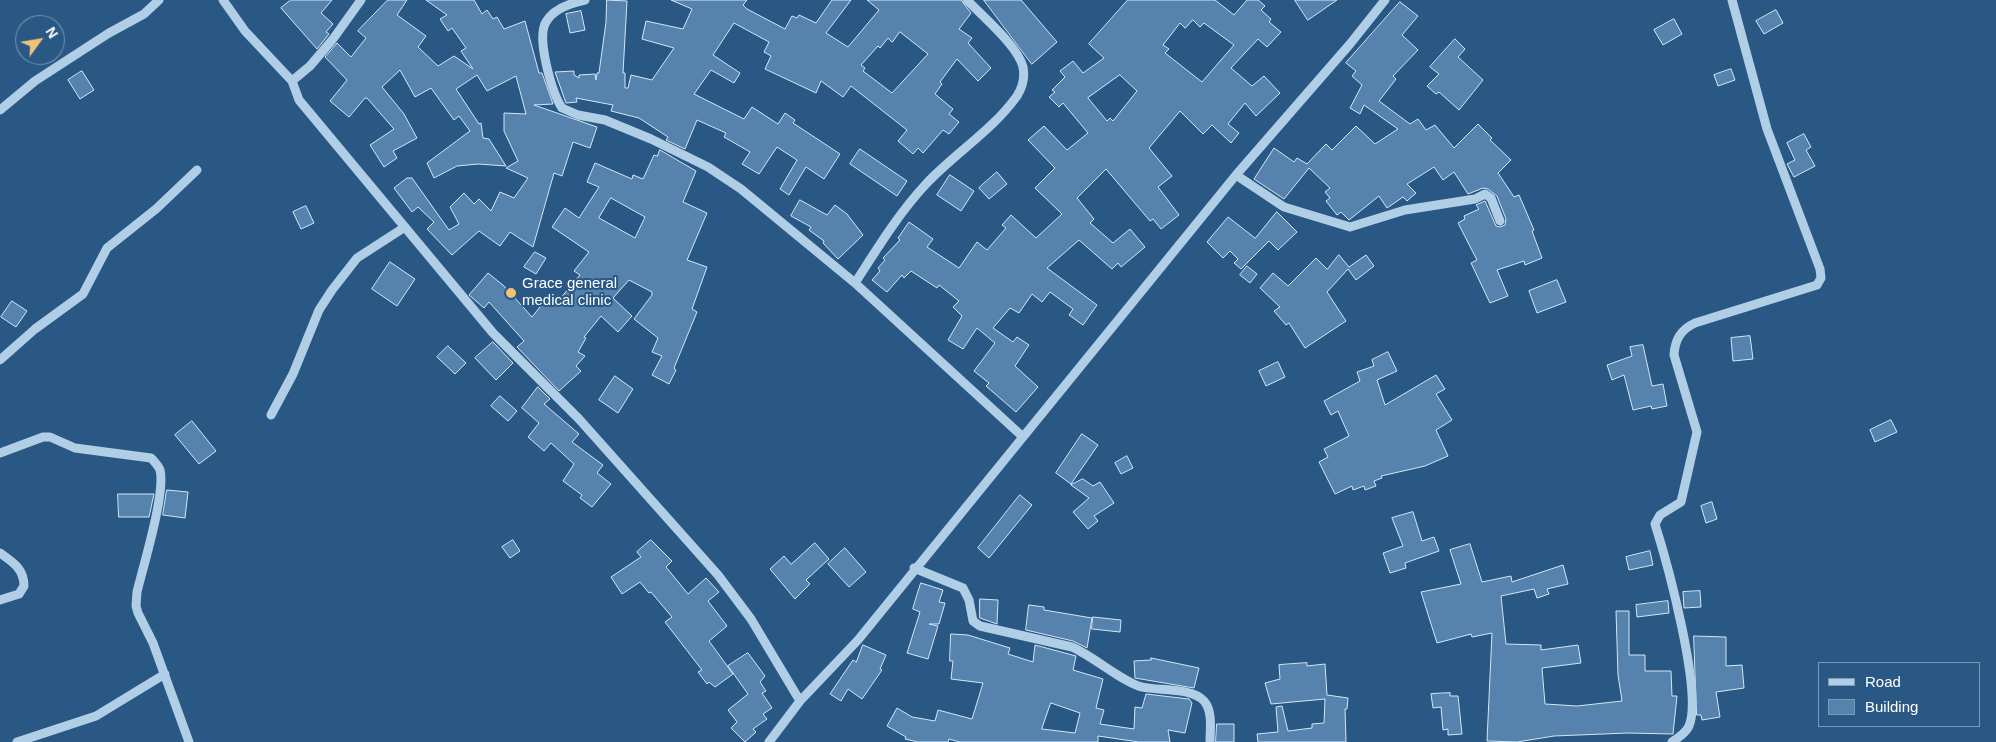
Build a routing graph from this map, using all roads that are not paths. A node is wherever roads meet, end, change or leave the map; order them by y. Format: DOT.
graph roads {
  1 [pos="159,0"];
  2 [pos="223,0"];
  3 [pos="361,0"];
  4 [pos="585,0"];
  5 [pos="967,0"];
  6 [pos="1385,0"];
  7 [pos="1732,0"];
  8 [pos="292,81"];
  9 [pos="0,110"];
  10 [pos="197,170"];
  11 [pos="1236,175"];
  12 [pos="1500,221"];
  13 [pos="405,227"];
  14 [pos="855,283"];
  15 [pos="0,360"];
  16 [pos="271,415"];
  17 [pos="1022,438"];
  18 [pos="0,453"];
  19 [pos="0,553"];
  20 [pos="914,568"];
  21 [pos="0,600"];
  22 [pos="165,674"];
  23 [pos="800,701"];
  24 [pos="17,742"];
  25 [pos="189,742"];
  26 [pos="769,742"];
  27 [pos="1210,742"];
  28 [pos="1672,742"];
  1 -- 9 [label="street"];
  2 -- 8 [label="street"];
  3 -- 8 [label="street"];
  4 -- 14 [label="street"];
  5 -- 14 [label="street"];
  6 -- 11 [label="street"];
  7 -- 28 [label="street"];
  8 -- 13 [label="street"];
  10 -- 15 [label="street"];
  11 -- 12 [label="street"];
  11 -- 17 [label="street"];
  13 -- 16 [label="street"];
  13 -- 23 [label="street"];
  14 -- 17 [label="street"];
  17 -- 20 [label="street"];
  18 -- 22 [label="street"];
  19 -- 21 [label="street"];
  20 -- 23 [label="street"];
  20 -- 27 [label="street"];
  22 -- 24 [label="street"];
  22 -- 25 [label="street"];
  23 -- 26 [label="street"];
}
